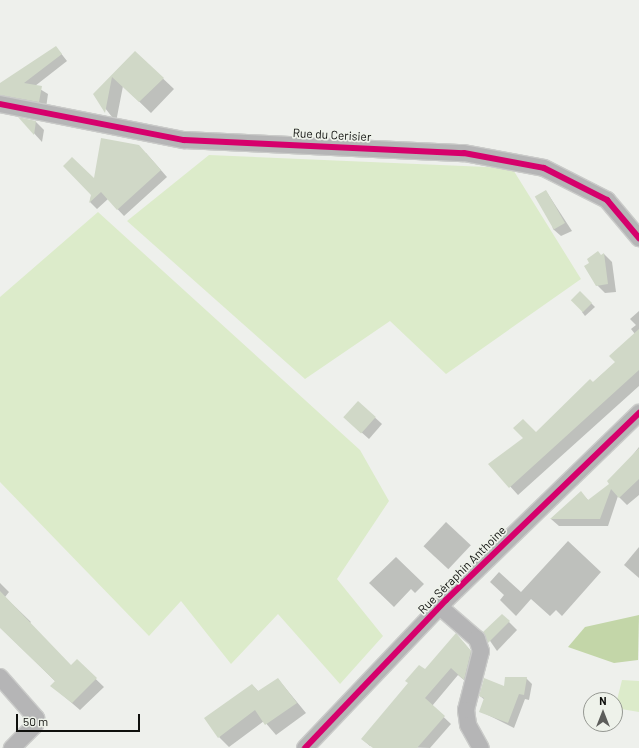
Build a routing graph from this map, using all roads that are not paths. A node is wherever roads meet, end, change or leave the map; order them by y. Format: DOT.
graph roads {
  1 [pos="0,104"];
  2 [pos="639,238"];
  3 [pos="639,413"];
  4 [pos="440,607"];
  5 [pos="0,677"];
  6 [pos="12,748"];
  7 [pos="305,748"];
  8 [pos="481,748"];
  1 -- 2 [label="street, Rue du Cerisier"];
  3 -- 4 [label="street, Rue Séraphin Anthoine"];
  4 -- 7 [label="street, Rue Séraphin Anthoine"];
  4 -- 8 [label="street"];
  5 -- 6 [label="street"];
}
